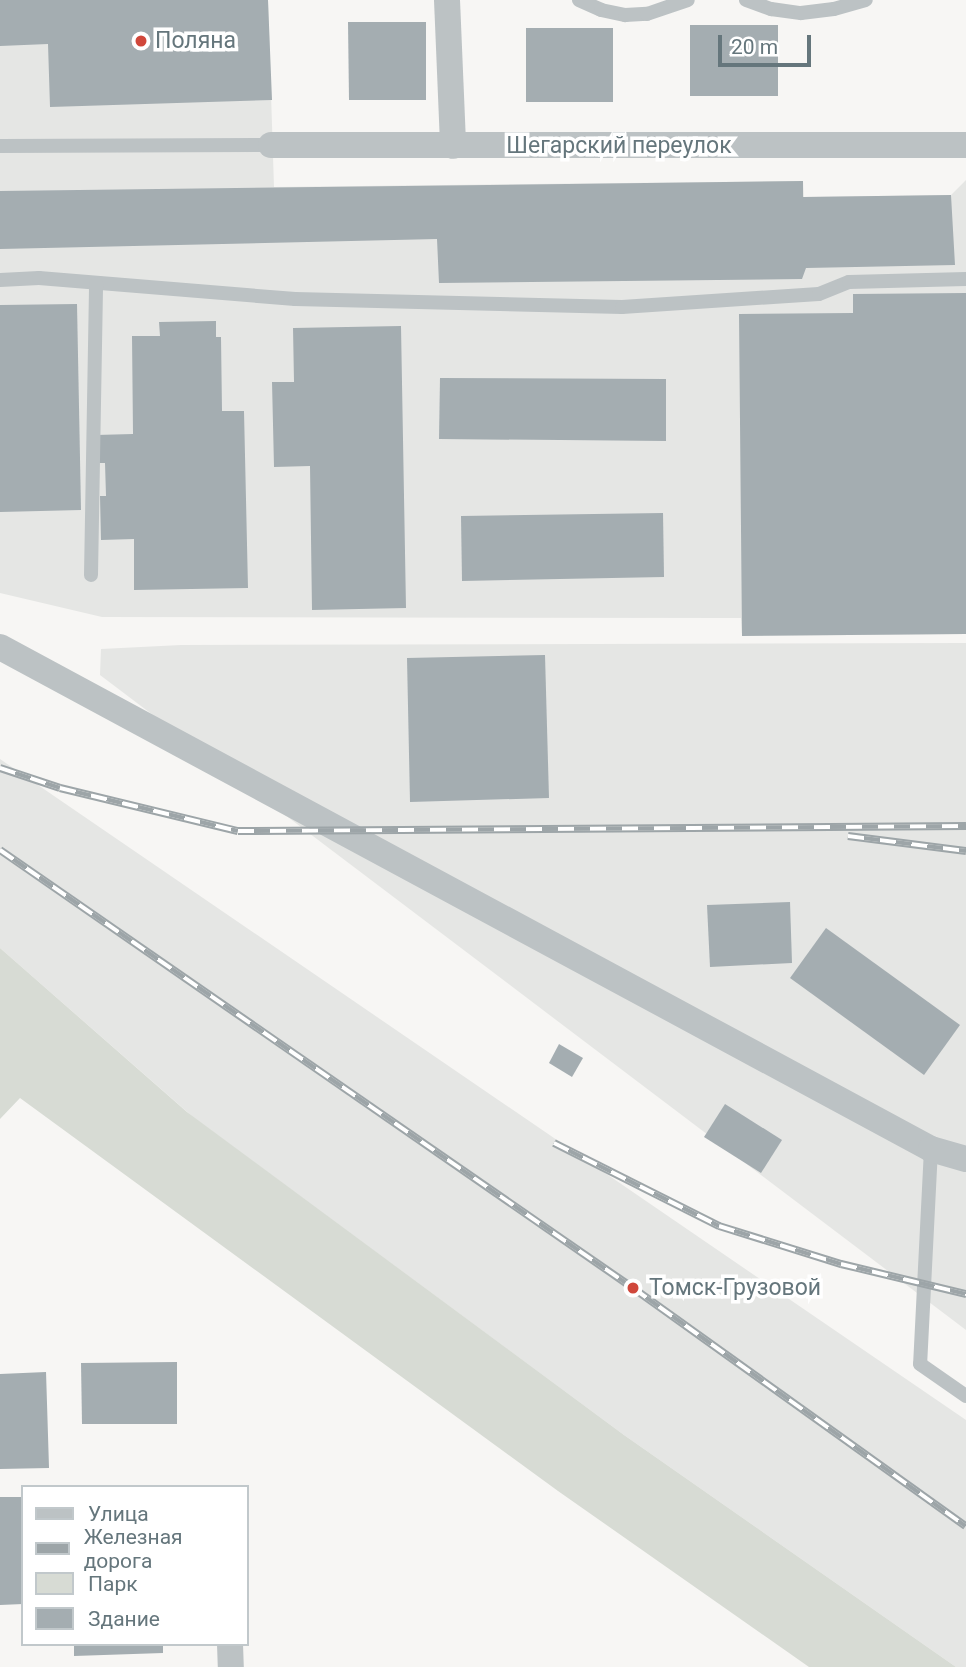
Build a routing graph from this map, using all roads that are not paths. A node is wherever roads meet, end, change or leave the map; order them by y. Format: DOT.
graph roads {
  1 [pos="447,0"];
  2 [pos="579,0"];
  3 [pos="688,0"];
  4 [pos="746,0"];
  5 [pos="866,0"];
  6 [pos="271,145"];
  7 [pos="966,145"];
  8 [pos="0,146"];
  9 [pos="453,146"];
  10 [pos="966,279"];
  11 [pos="0,280"];
  12 [pos="96,284"];
  13 [pos="91,575"];
  14 [pos="0,647"];
  15 [pos="931,1149"];
  16 [pos="966,1159"];
  17 [pos="966,1396"];
  18 [pos="230,1646"];
  19 [pos="231,1667"];
  1 -- 9 [label="street"];
  2 -- 3 [label="lane"];
  4 -- 5 [label="lane"];
  6 -- 8 [label="lane"];
  6 -- 9 [label="street, Шегарский переулок"];
  7 -- 9 [label="street, Шегарский переулок"];
  10 -- 12 [label="lane"];
  11 -- 12 [label="lane"];
  12 -- 13 [label="lane"];
  14 -- 15 [label="street"];
  15 -- 16 [label="street"];
  15 -- 17 [label="lane"];
  18 -- 19 [label="street"];
}
